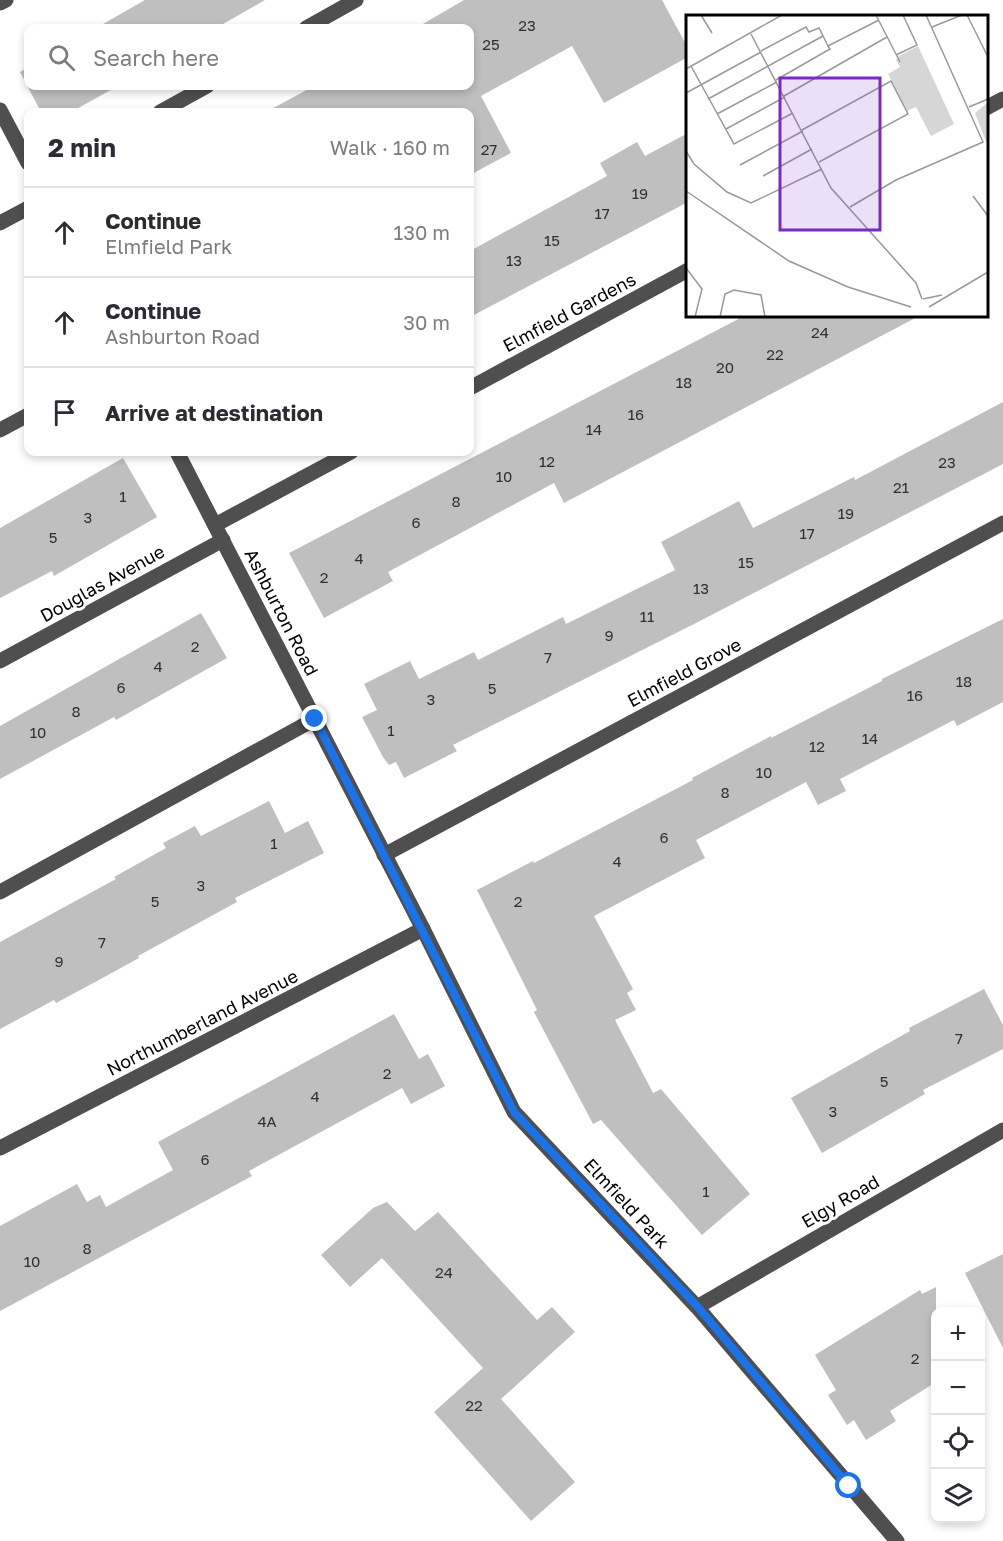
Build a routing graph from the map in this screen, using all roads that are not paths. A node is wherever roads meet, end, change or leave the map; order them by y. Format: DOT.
graph roads {
  1 [pos="6,0"];
  2 [pos="356,0"];
  3 [pos="0,3"];
  4 [pos="313,24"];
  5 [pos="200,90"];
  6 [pos="1003,99"];
  7 [pos="988,107"];
  8 [pos="167,108"];
  9 [pos="0,110"];
  10 [pos="24,155"];
  11 [pos="24,210"];
  12 [pos="0,223"];
  13 [pos="686,271"];
  14 [pos="474,386"];
  15 [pos="24,417"];
  16 [pos="0,430"];
  17 [pos="179,456"];
  18 [pos="344,456"];
  19 [pos="1003,523"];
  20 [pos="215,525"];
  21 [pos="223,540"];
  22 [pos="0,661"];
  23 [pos="315,719"];
  24 [pos="384,855"];
  25 [pos="0,892"];
  26 [pos="423,929"];
  27 [pos="1003,1130"];
  28 [pos="0,1148"];
  29 [pos="697,1306"];
  30 [pos="897,1541"];
  1 -- 3 [label="street"];
  2 -- 4 [label="street"];
  5 -- 8 [label="street"];
  6 -- 7 [label="street"];
  9 -- 10 [label="street"];
  11 -- 12 [label="street"];
  13 -- 14 [label="street, Elmfield Gardens"];
  15 -- 16 [label="street"];
  17 -- 20 [label="street, Ashburton Road"];
  18 -- 20 [label="street"];
  19 -- 24 [label="street, Elmfield Grove"];
  20 -- 21 [label="street, Ashburton Road"];
  21 -- 22 [label="street, Douglas Avenue"];
  21 -- 23 [label="street, Ashburton Road"];
  23 -- 24 [label="street, Ashburton Road"];
  23 -- 25 [label="street"];
  24 -- 26 [label="street, Elmfield Park"];
  26 -- 28 [label="street, Northumberland Avenue"];
  26 -- 29 [label="street, Elmfield Park"];
  27 -- 29 [label="street, Elgy Road"];
  29 -- 30 [label="street, Elmfield Park"];
}
